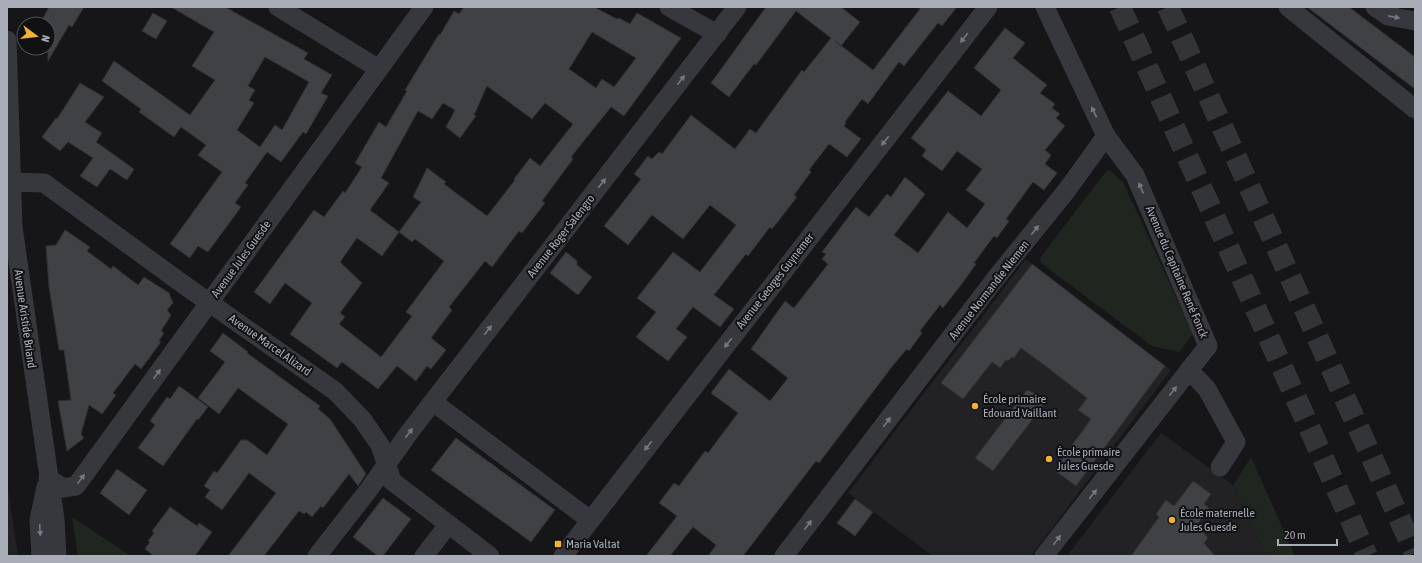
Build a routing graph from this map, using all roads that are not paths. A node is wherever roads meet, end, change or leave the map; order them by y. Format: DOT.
graph roads {
  1 [pos="278,7"];
  2 [pos="424,7"];
  3 [pos="669,7"];
  4 [pos="737,7"];
  5 [pos="988,7"];
  6 [pos="1045,7"];
  7 [pos="1288,7"];
  8 [pos="1375,7"];
  9 [pos="1415,20"];
  10 [pos="717,34"];
  11 [pos="7,40"];
  12 [pos="7,47"];
  13 [pos="379,68"];
  14 [pos="8,94"];
  15 [pos="1415,109"];
  16 [pos="1106,136"];
  17 [pos="12,182"];
  18 [pos="209,302"];
  19 [pos="1189,370"];
  20 [pos="432,402"];
  21 [pos="386,465"];
  22 [pos="1220,466"];
  23 [pos="48,478"];
  24 [pos="590,520"];
  25 [pos="448,525"];
  26 [pos="41,556"];
  27 [pos="57,556"];
  28 [pos="317,556"];
  29 [pos="424,556"];
  30 [pos="490,556"];
  31 [pos="563,556"];
  32 [pos="784,556"];
  33 [pos="1044,556"];
  1 -- 13 [label="street"];
  2 -- 13 [label="street, Avenue Jules Guesde"];
  3 -- 10 [label="street"];
  4 -- 10 [label="street, Avenue Roger Salengro"];
  5 -- 24 [label="street, Avenue Georges Guynemer, one-way"];
  16 -- 6 [label="street, one-way"];
  7 -- 15 [label="street"];
  8 -- 9 [label="street, one-way"];
  20 -- 10 [label="street, Avenue Roger Salengro, one-way"];
  11 -- 12 [label="street, Avenue Aristide Briand"];
  12 -- 14 [label="street, Avenue Aristide Briand"];
  13 -- 18 [label="street, Avenue Jules Guesde"];
  14 -- 17 [label="street, Avenue Aristide Briand"];
  19 -- 16 [label="street, Avenue du Capitaine René Fonck, one-way"];
  32 -- 16 [label="street, Avenue Normandie Niemen, one-way"];
  17 -- 18 [label="street, Avenue Marcel Alizard"];
  17 -- 23 [label="street, Avenue Aristide Briand"];
  18 -- 21 [label="street, Avenue Marcel Alizard"];
  23 -- 18 [label="street, Avenue Jules Guesde, one-way"];
  19 -- 22 [label="street"];
  33 -- 19 [label="street, Avenue du Capitaine René Fonck, one-way"];
  21 -- 20 [label="street, Avenue Roger Salengro, one-way"];
  20 -- 24 [label="street"];
  21 -- 25 [label="street, Avenue Marcel Alizard"];
  21 -- 28 [label="street, Avenue Roger Salengro"];
  23 -- 26 [label="street, Avenue Aristide Briand, one-way"];
  23 -- 27 [label="street, Avenue Aristide Briand"];
  24 -- 31 [label="street, Avenue Georges Guynemer"];
  25 -- 29 [label="street"];
  25 -- 30 [label="street, Avenue Marcel Alizard"];
}
